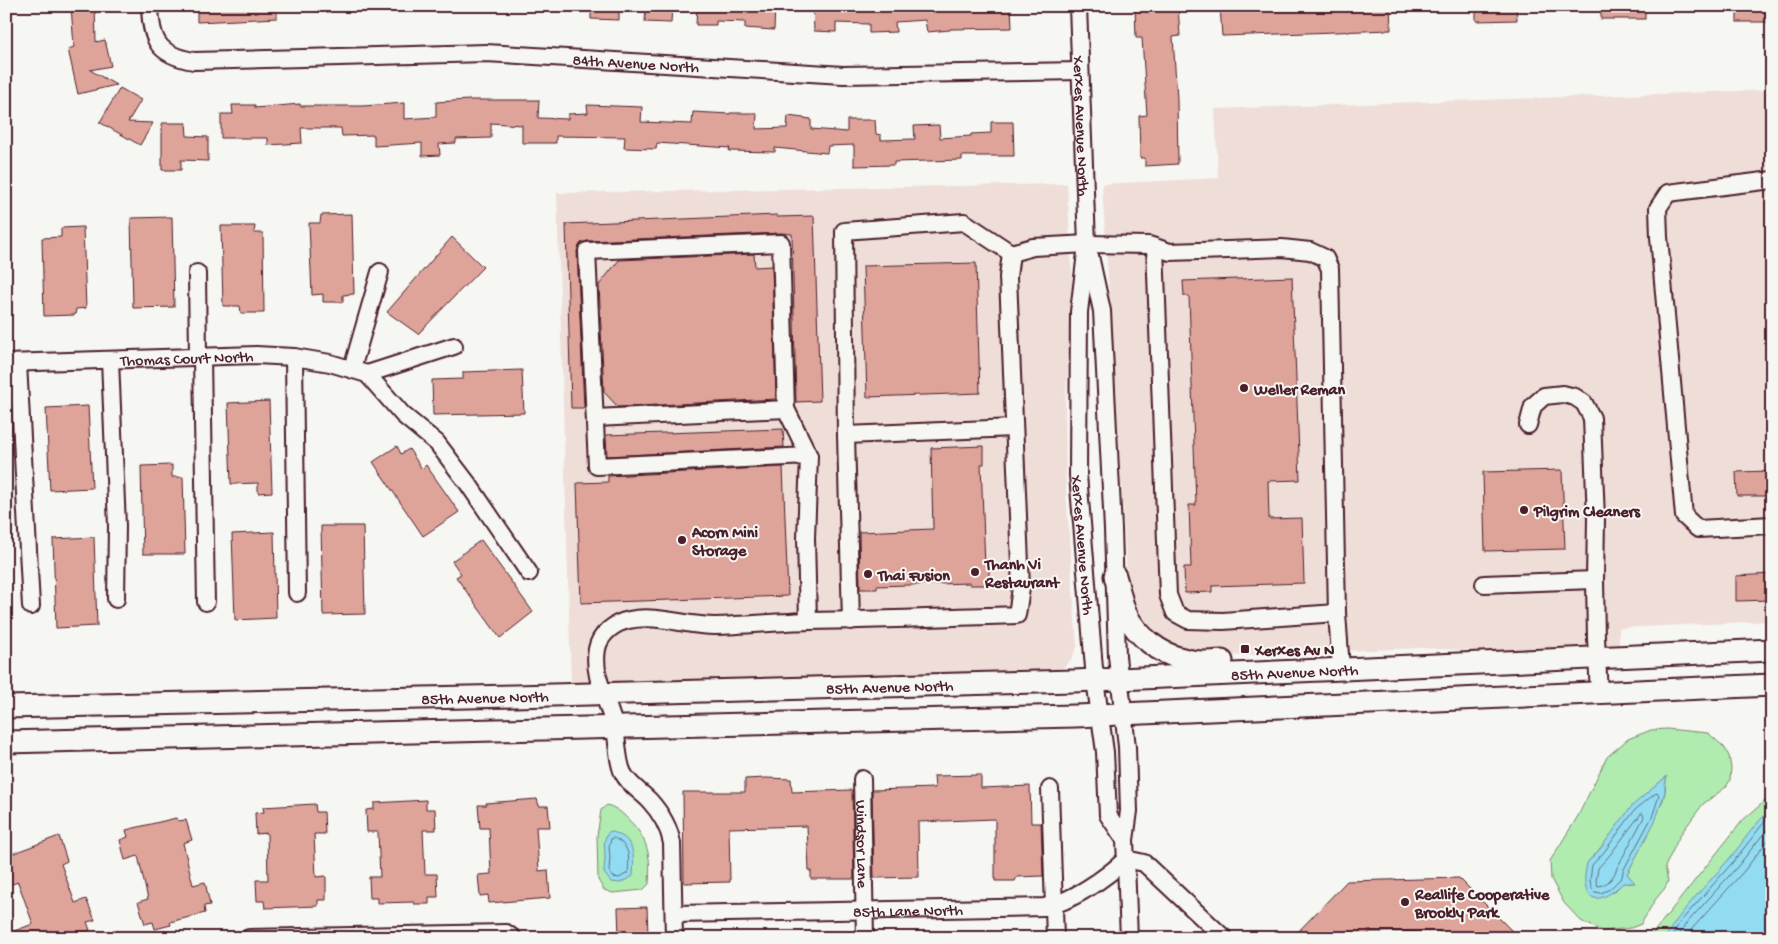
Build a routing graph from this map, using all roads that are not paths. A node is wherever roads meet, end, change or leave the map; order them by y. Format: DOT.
graph roads {
  1 [pos="150,6"];
  2 [pos="1078,6"];
  3 [pos="1080,71"];
  4 [pos="1772,180"];
  5 [pos="1087,244"];
  6 [pos="1155,247"];
  7 [pos="1011,253"];
  8 [pos="380,272"];
  9 [pos="196,274"];
  10 [pos="454,346"];
  11 [pos="200,357"];
  12 [pos="294,357"];
  13 [pos="110,360"];
  14 [pos="12,363"];
  15 [pos="359,371"];
  16 [pos="786,409"];
  17 [pos="595,418"];
  18 [pos="1528,425"];
  19 [pos="1014,428"];
  20 [pos="846,434"];
  21 [pos="809,456"];
  22 [pos="1772,525"];
  23 [pos="529,573"];
  24 [pos="1115,576"];
  25 [pos="1595,580"];
  26 [pos="1484,584"];
  27 [pos="297,593"];
  28 [pos="116,599"];
  29 [pos="206,602"];
  30 [pos="31,606"];
  31 [pos="1337,613"];
  32 [pos="808,621"];
  33 [pos="851,621"];
  34 [pos="1772,650"];
  35 [pos="1597,658"];
  36 [pos="1341,670"];
  37 [pos="1095,680"];
  38 [pos="1119,680"];
  39 [pos="1772,685"];
  40 [pos="602,693"];
  41 [pos="1599,693"];
  42 [pos="6,707"];
  43 [pos="1124,714"];
  44 [pos="1099,715"];
  45 [pos="615,727"];
  46 [pos="6,742"];
  47 [pos="862,779"];
  48 [pos="1050,789"];
  49 [pos="1125,840"];
  50 [pos="1126,859"];
  51 [pos="1053,906"];
  52 [pos="864,910"];
  53 [pos="674,914"];
  54 [pos="249,938"];
  55 [pos="513,938"];
  56 [pos="674,938"];
  57 [pos="865,938"];
  58 [pos="1054,938"];
  59 [pos="1128,938"];
  60 [pos="1224,938"];
  1 -- 3 [label="street, 84th Avenue North"];
  2 -- 3 [label="street, Xerxes Avenue North"];
  3 -- 5 [label="street, Xerxes Avenue North"];
  4 -- 22 [label="street"];
  5 -- 6 [label="street"];
  5 -- 7 [label="street"];
  5 -- 24 [label="street, Xerxes Avenue North"];
  5 -- 37 [label="street, Xerxes Avenue North"];
  6 -- 31 [label="street"];
  6 -- 31 [label="street"];
  7 -- 19 [label="street"];
  7 -- 20 [label="street"];
  8 -- 15 [label="street"];
  9 -- 11 [label="street"];
  10 -- 15 [label="street"];
  11 -- 12 [label="street, Thomas Court North"];
  11 -- 13 [label="street, Thomas Court North"];
  11 -- 29 [label="street"];
  12 -- 15 [label="street, Thomas Court North"];
  12 -- 27 [label="street"];
  13 -- 14 [label="street, Thomas Court North"];
  13 -- 28 [label="street"];
  14 -- 30 [label="street"];
  15 -- 23 [label="street"];
  16 -- 17 [label="street"];
  16 -- 17 [label="street"];
  16 -- 21 [label="street"];
  17 -- 21 [label="street"];
  18 -- 25 [label="street"];
  19 -- 20 [label="street"];
  19 -- 33 [label="street"];
  20 -- 33 [label="street"];
  21 -- 32 [label="street"];
  24 -- 36 [label="main road"];
  24 -- 38 [label="street, Xerxes Avenue North"];
  25 -- 26 [label="street"];
  25 -- 35 [label="street"];
  31 -- 36 [label="street"];
  32 -- 33 [label="street"];
  32 -- 40 [label="street"];
  34 -- 35 [label="main road, 85th Avenue North"];
  35 -- 36 [label="main road, 85th Avenue North"];
  35 -- 41 [label="street"];
  36 -- 38 [label="main road, 85th Avenue North"];
  37 -- 38 [label="main road, 85th Avenue North"];
  37 -- 40 [label="main road, 85th Avenue North"];
  37 -- 44 [label="street, Xerxes Avenue North"];
  38 -- 43 [label="street, Xerxes Avenue North"];
  39 -- 41 [label="main road, 85th Avenue North"];
  40 -- 42 [label="main road, 85th Avenue North"];
  40 -- 45 [label="street"];
  41 -- 43 [label="main road, 85th Avenue North"];
  43 -- 44 [label="main road, 85th Avenue North"];
  43 -- 49 [label="street, Xerxes Avenue North"];
  44 -- 45 [label="main road, 85th Avenue North"];
  44 -- 49 [label="street, Xerxes Avenue North"];
  45 -- 46 [label="main road, 85th Avenue North"];
  45 -- 53 [label="street"];
  47 -- 52 [label="street, Windsor Lane"];
  48 -- 51 [label="street"];
  49 -- 50 [label="street, Xerxes Avenue North"];
  50 -- 51 [label="street, 85th Lane North"];
  50 -- 59 [label="street, Xerxes Avenue North"];
  50 -- 60 [label="street"];
  51 -- 52 [label="street, 85th Lane North"];
  51 -- 58 [label="street"];
  52 -- 53 [label="street, 85th Lane North"];
  52 -- 57 [label="street, Windsor Lane"];
  53 -- 56 [label="street"];
  54 -- 55 [label="street"];
}
